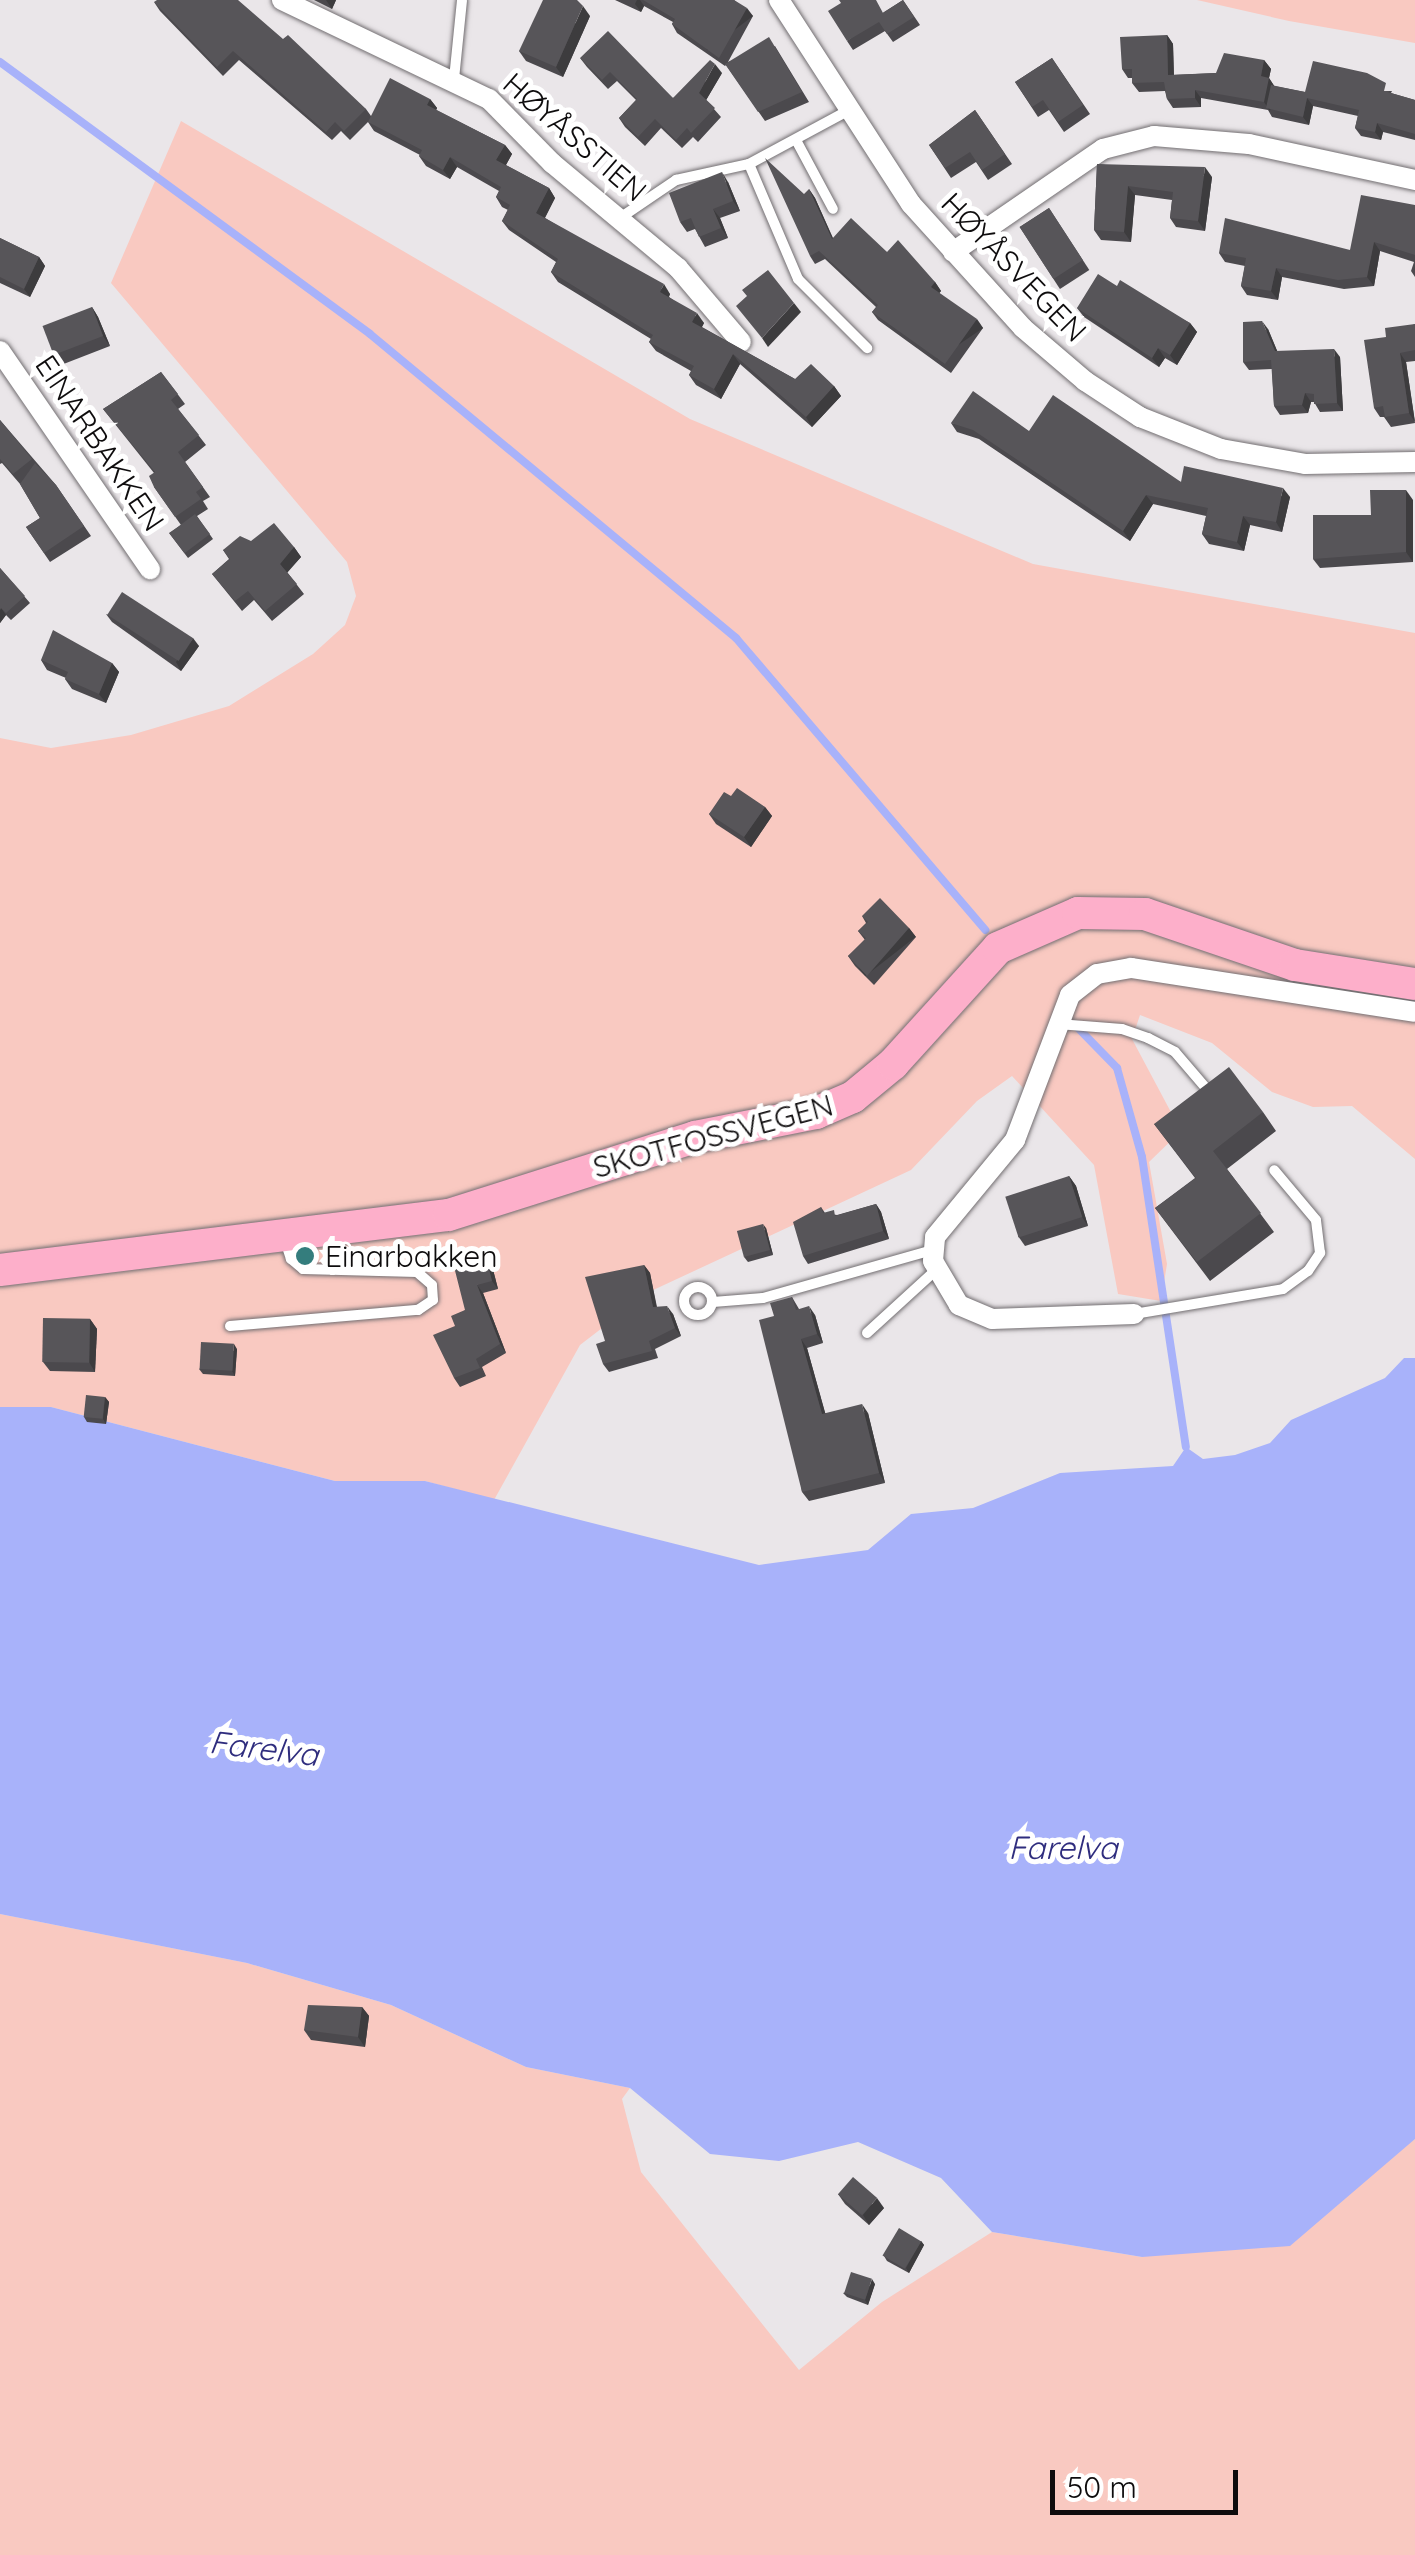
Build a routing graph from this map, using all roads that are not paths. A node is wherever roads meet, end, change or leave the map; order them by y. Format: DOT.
graph roads {
  1 [pos="282,0"];
  2 [pos="462,0"];
  3 [pos="778,0"];
  4 [pos="454,79"];
  5 [pos="850,109"];
  6 [pos="796,140"];
  7 [pos="749,164"];
  8 [pos="1415,180"];
  9 [pos="834,210"];
  10 [pos="620,218"];
  11 [pos="953,252"];
  12 [pos="741,342"];
  13 [pos="867,348"];
  14 [pos="0,351"];
  15 [pos="1415,462"];
  16 [pos="150,570"];
  17 [pos="1415,984"];
  18 [pos="1415,1012"];
  19 [pos="1057,1024"];
  20 [pos="1215,1099"];
  21 [pos="1274,1170"];
  22 [pos="286,1240"];
  23 [pos="934,1260"];
  24 [pos="0,1270"];
  25 [pos="712,1302"];
  26 [pos="1134,1314"];
  27 [pos="230,1326"];
  28 [pos="867,1333"];
  1 -- 4 [label="street, HØYÅSSTIEN"];
  2 -- 4 [label="lane"];
  3 -- 5 [label="street, HØYÅSVEGEN"];
  4 -- 10 [label="street, HØYÅSSTIEN"];
  5 -- 6 [label="lane"];
  5 -- 11 [label="street, HØYÅSVEGEN"];
  6 -- 7 [label="lane"];
  6 -- 9 [label="lane"];
  7 -- 10 [label="lane"];
  7 -- 13 [label="lane"];
  8 -- 11 [label="street"];
  10 -- 12 [label="street, HØYÅSSTIEN"];
  11 -- 15 [label="street, HØYÅSVEGEN"];
  14 -- 16 [label="street, EINARBAKKEN"];
  17 -- 22 [label="main road, SKOTFOSSVEGEN"];
  18 -- 19 [label="street"];
  19 -- 20 [label="lane"];
  19 -- 23 [label="street"];
  21 -- 26 [label="lane"];
  22 -- 24 [label="main road, SKOTFOSSVEGEN"];
  22 -- 27 [label="lane"];
  23 -- 25 [label="lane"];
  23 -- 26 [label="street"];
  23 -- 28 [label="lane"];
}
